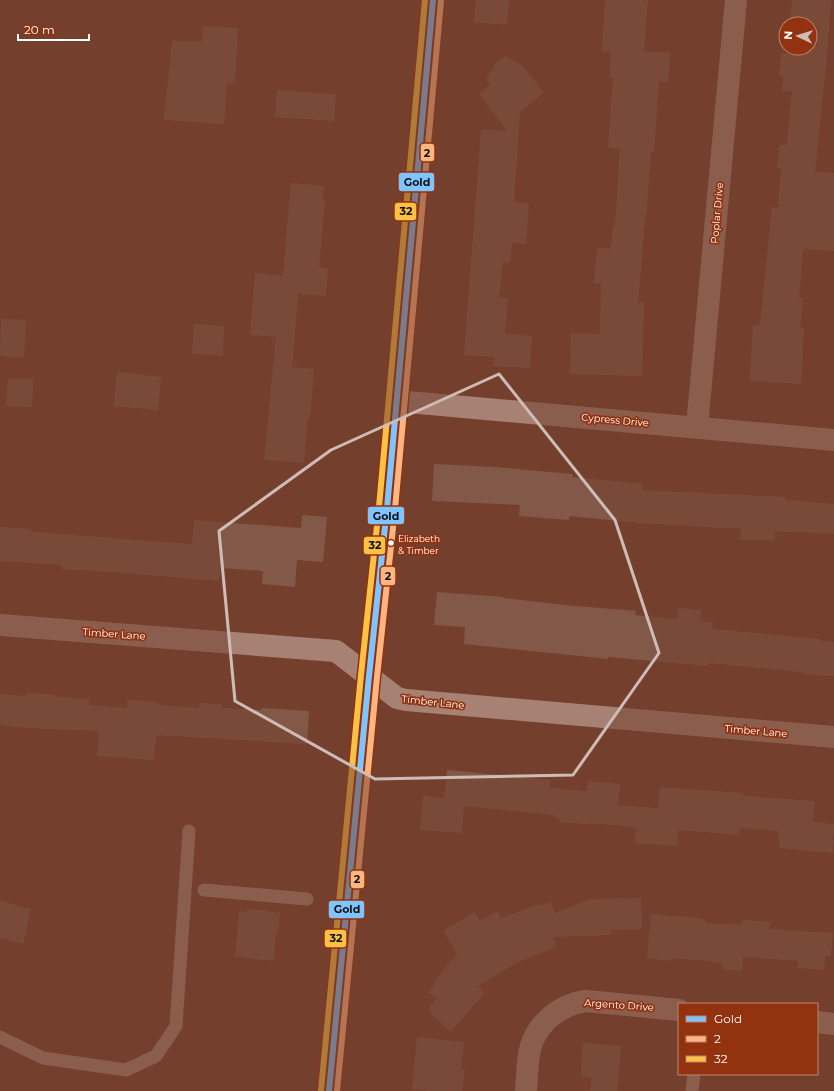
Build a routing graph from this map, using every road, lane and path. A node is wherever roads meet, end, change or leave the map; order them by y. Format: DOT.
graph roads {
  1 [pos="433,0"];
  2 [pos="736,0"];
  3 [pos="397,401"];
  4 [pos="697,427"];
  5 [pos="834,440"];
  6 [pos="0,625"];
  7 [pos="369,676"];
  8 [pos="834,737"];
  9 [pos="189,831"];
  10 [pos="204,890"];
  11 [pos="307,899"];
  12 [pos="678,1010"];
  13 [pos="818,1022"];
  14 [pos="834,1024"];
  15 [pos="0,1037"];
  16 [pos="694,1075"];
  17 [pos="328,1091"];
  18 [pos="526,1091"];
  19 [pos="692,1091"];
  1 -- 3 [label="main road"];
  2 -- 4 [label="street, Poplar Drive"];
  3 -- 4 [label="street, Cypress Drive"];
  3 -- 7 [label="main road"];
  4 -- 5 [label="street, Cypress Drive"];
  6 -- 7 [label="street, Timber Lane"];
  7 -- 8 [label="street, Timber Lane"];
  7 -- 17 [label="main road"];
  9 -- 15 [label="lane"];
  10 -- 11 [label="lane"];
  12 -- 18 [label="street, Argento Drive"];
  13 -- 14 [label="street"];
  16 -- 19 [label="lane"];
}
